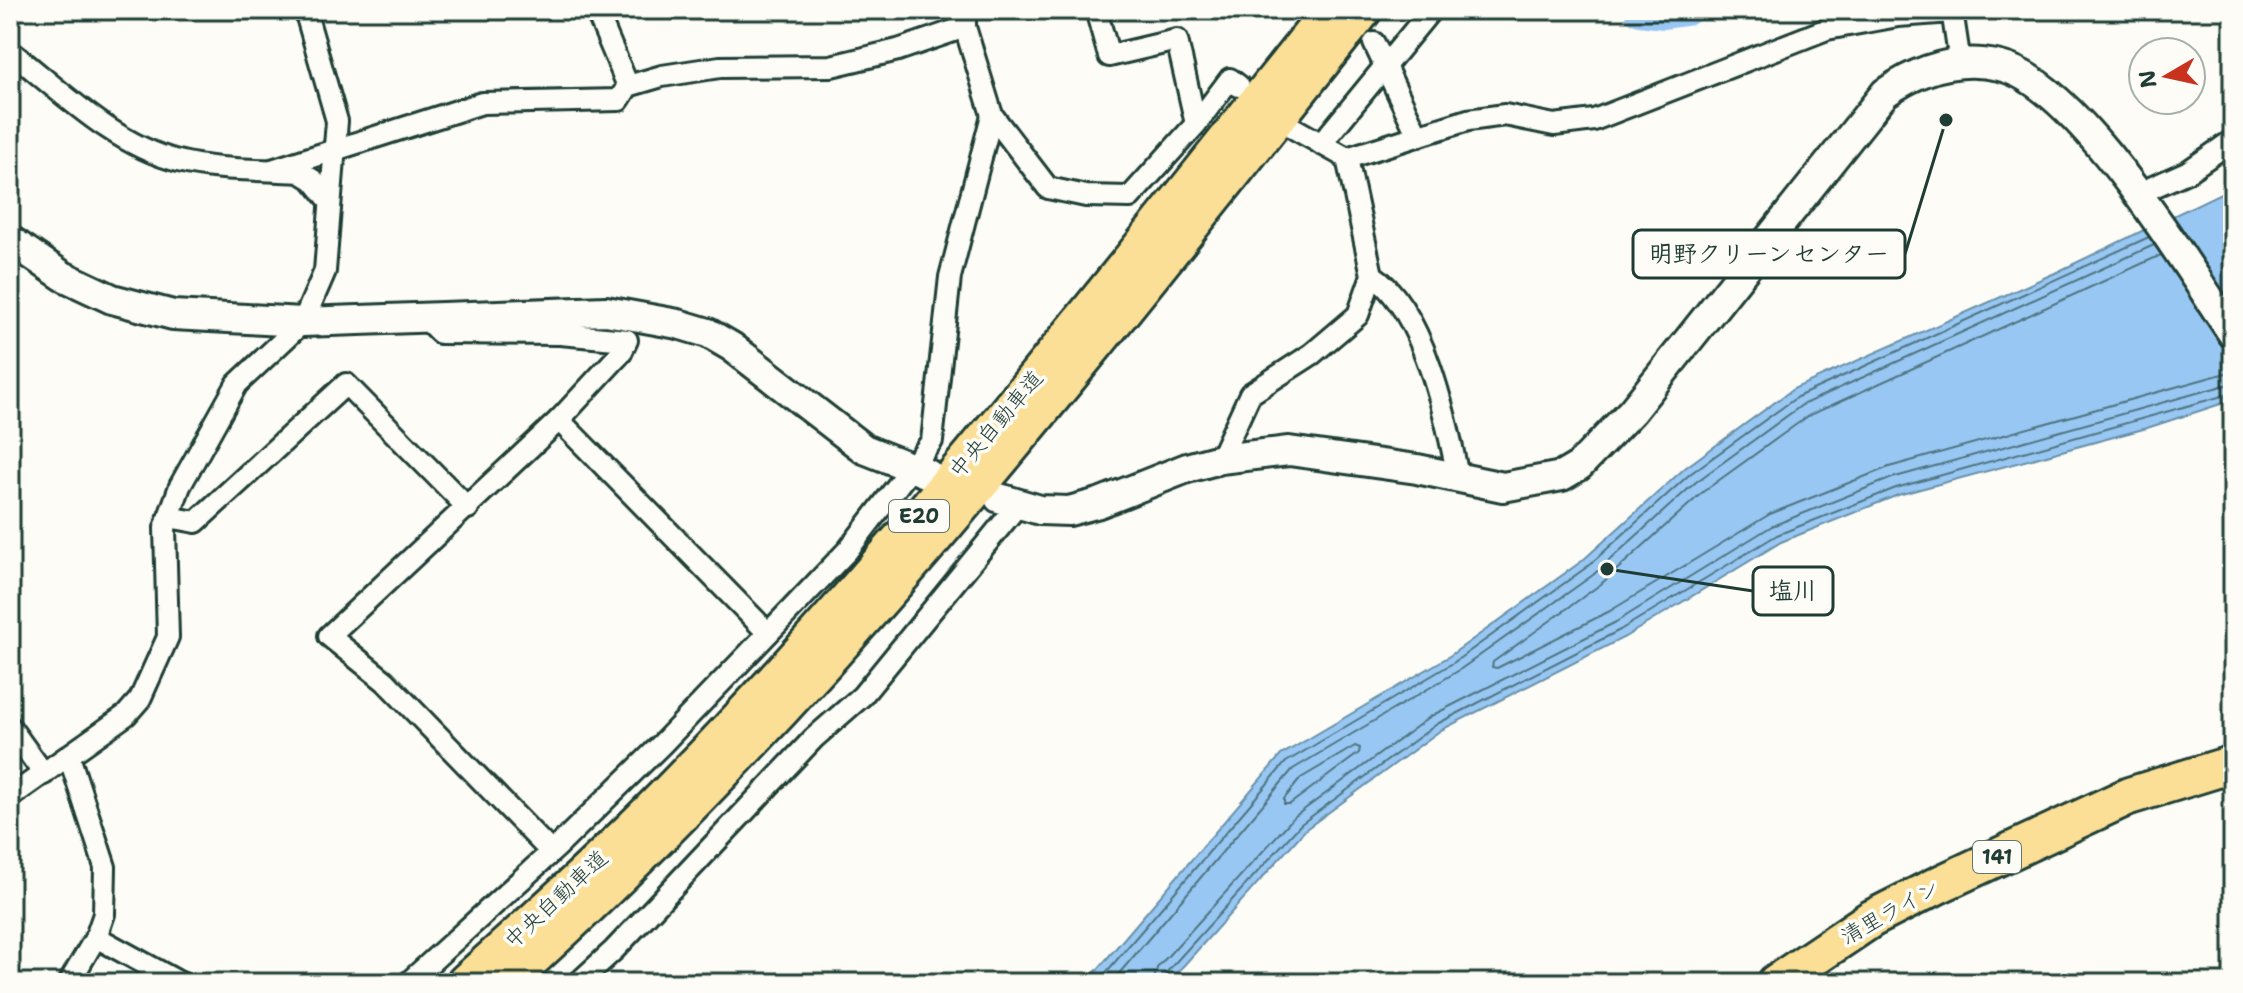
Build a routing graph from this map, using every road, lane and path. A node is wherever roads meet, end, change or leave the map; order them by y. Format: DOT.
graph roads {
  1 [pos="305,10"];
  2 [pos="596,10"];
  3 [pos="1096,10"];
  4 [pos="1331,10"];
  5 [pos="1431,10"];
  6 [pos="1952,11"];
  7 [pos="965,18"];
  8 [pos="1368,26"];
  9 [pos="10,51"];
  10 [pos="1960,63"];
  11 [pos="1383,67"];
  12 [pos="628,86"];
  13 [pos="1239,86"];
  14 [pos="992,115"];
  15 [pos="1196,124"];
  16 [pos="1295,129"];
  17 [pos="1418,136"];
  18 [pos="2233,140"];
  19 [pos="1321,144"];
  20 [pos="335,152"];
  21 [pos="1347,158"];
  22 [pos="272,170"];
  23 [pos="2139,199"];
  24 [pos="330,201"];
  25 [pos="10,240"];
  26 [pos="1372,275"];
  27 [pos="425,318"];
  28 [pos="303,322"];
  29 [pos="2233,334"];
  30 [pos="559,420"];
  31 [pos="1220,459"];
  32 [pos="918,471"];
  33 [pos="1458,477"];
  34 [pos="1008,502"];
  35 [pos="468,508"];
  36 [pos="169,517"];
  37 [pos="768,633"];
  38 [pos="10,727"];
  39 [pos="69,756"];
  40 [pos="2233,764"];
  41 [pos="44,774"];
  42 [pos="10,797"];
  43 [pos="551,852"];
  44 [pos="96,937"];
  45 [pos="69,983"];
  46 [pos="180,983"];
  47 [pos="408,983"];
  48 [pos="465,983"];
  49 [pos="505,983"];
  50 [pos="578,983"];
  51 [pos="1776,983"];
  1 -- 20 [label="street"];
  2 -- 12 [label="street"];
  3 -- 15 [label="street"];
  4 -- 48 [label="highway, 中央自動車道 / E20"];
  5 -- 11 [label="street"];
  6 -- 10 [label="street"];
  6 -- 17 [label="street"];
  7 -- 12 [label="street"];
  7 -- 14 [label="street"];
  8 -- 11 [label="street"];
  8 -- 49 [label="highway, 中央自動車道 / E20"];
  9 -- 22 [label="street"];
  10 -- 23 [label="street"];
  10 -- 33 [label="street"];
  11 -- 17 [label="street"];
  11 -- 19 [label="street"];
  12 -- 20 [label="street"];
  13 -- 15 [label="street"];
  14 -- 15 [label="street"];
  14 -- 32 [label="street"];
  16 -- 19 [label="street"];
  17 -- 21 [label="street"];
  18 -- 23 [label="street"];
  19 -- 21 [label="street"];
  20 -- 22 [label="street"];
  20 -- 24 [label="street"];
  21 -- 26 [label="street"];
  22 -- 24 [label="street"];
  23 -- 29 [label="street"];
  24 -- 28 [label="street"];
  25 -- 28 [label="street"];
  26 -- 31 [label="street"];
  26 -- 33 [label="street"];
  27 -- 28 [label="street"];
  27 -- 30 [label="street"];
  27 -- 32 [label="street"];
  28 -- 36 [label="street"];
  30 -- 35 [label="street"];
  30 -- 37 [label="street"];
  31 -- 33 [label="street"];
  31 -- 34 [label="street"];
  32 -- 37 [label="street"];
  34 -- 50 [label="street"];
  35 -- 36 [label="street"];
  35 -- 43 [label="street"];
  36 -- 39 [label="street"];
  37 -- 43 [label="street"];
  38 -- 41 [label="street"];
  39 -- 41 [label="street"];
  39 -- 44 [label="street"];
  40 -- 51 [label="highway, 清里ライン / 141"];
  41 -- 42 [label="street"];
  43 -- 47 [label="street"];
  44 -- 45 [label="street"];
  44 -- 46 [label="street"];
}
